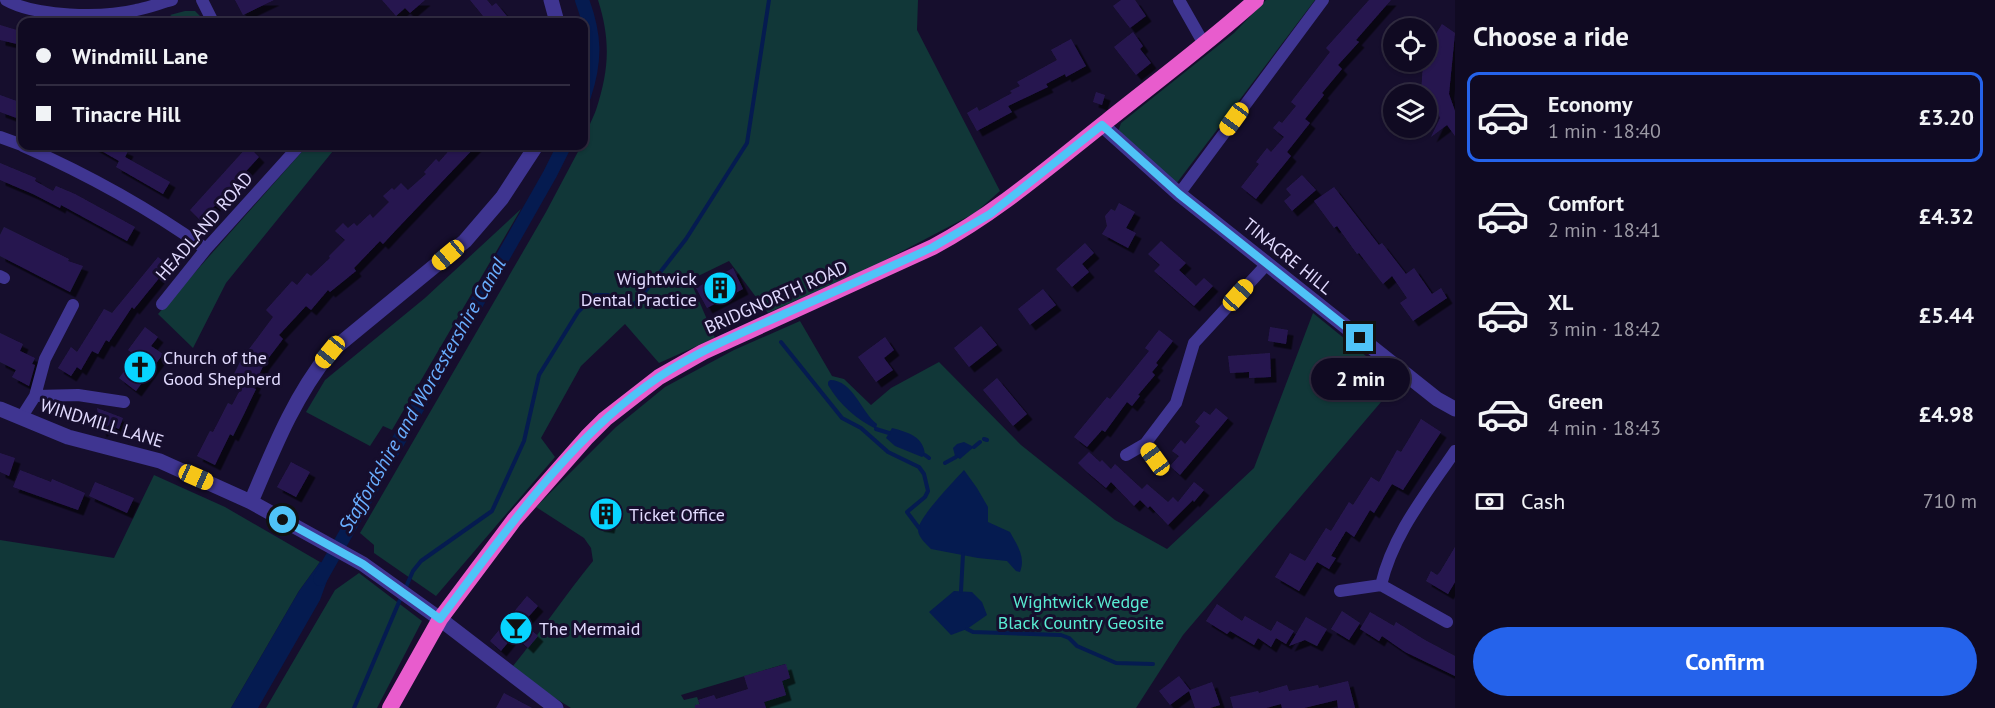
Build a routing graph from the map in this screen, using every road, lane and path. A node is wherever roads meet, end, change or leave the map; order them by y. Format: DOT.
graph roads {
  1 [pos="6,0"];
  2 [pos="172,0"];
  3 [pos="202,0"];
  4 [pos="551,0"];
  5 [pos="1179,0"];
  6 [pos="1256,0"];
  7 [pos="1323,0"];
  8 [pos="211,18"];
  9 [pos="556,18"];
  10 [pos="1204,44"];
  11 [pos="1102,125"];
  12 [pos="0,137"];
  13 [pos="18,144"];
  14 [pos="32,150"];
  15 [pos="294,150"];
  16 [pos="533,150"];
  17 [pos="1179,194"];
  18 [pos="206,249"];
  19 [pos="1267,264"];
  20 [pos="162,304"];
  21 [pos="73,305"];
  22 [pos="35,396"];
  23 [pos="124,402"];
  24 [pos="0,409"];
  25 [pos="1455,409"];
  26 [pos="21,418"];
  27 [pos="1145,444"];
  28 [pos="1455,451"];
  29 [pos="1126,454"];
  30 [pos="1155,459"];
  31 [pos="251,502"];
  32 [pos="1381,585"];
  33 [pos="1340,591"];
  34 [pos="440,619"];
  35 [pos="1447,622"];
  36 [pos="390,708"];
  37 [pos="556,708"];
  1 -- 2 [label="street"];
  3 -- 8 [label="street"];
  4 -- 9 [label="street"];
  5 -- 10 [label="street"];
  6 -- 10 [label="highway, BRIDGNORTH ROAD"];
  7 -- 17 [label="street"];
  10 -- 11 [label="highway, BRIDGNORTH ROAD"];
  11 -- 17 [label="street, TINACRE HILL"];
  11 -- 34 [label="highway, BRIDGNORTH ROAD"];
  12 -- 13 [label="street"];
  14 -- 18 [label="street"];
  15 -- 18 [label="street, HEADLAND ROAD"];
  16 -- 31 [label="street"];
  17 -- 19 [label="street, TINACRE HILL"];
  18 -- 20 [label="street, HEADLAND ROAD"];
  19 -- 25 [label="street, TINACRE HILL"];
  19 -- 27 [label="street"];
  21 -- 22 [label="street"];
  22 -- 23 [label="street"];
  22 -- 26 [label="street"];
  24 -- 26 [label="street, WINDMILL LANE"];
  26 -- 31 [label="street, WINDMILL LANE"];
  27 -- 29 [label="street"];
  27 -- 30 [label="street"];
  28 -- 32 [label="street"];
  31 -- 34 [label="street, WINDMILL LANE"];
  32 -- 33 [label="street"];
  32 -- 35 [label="street"];
  34 -- 36 [label="highway, BRIDGNORTH ROAD"];
  34 -- 37 [label="street, WINDMILL LANE"];
}
